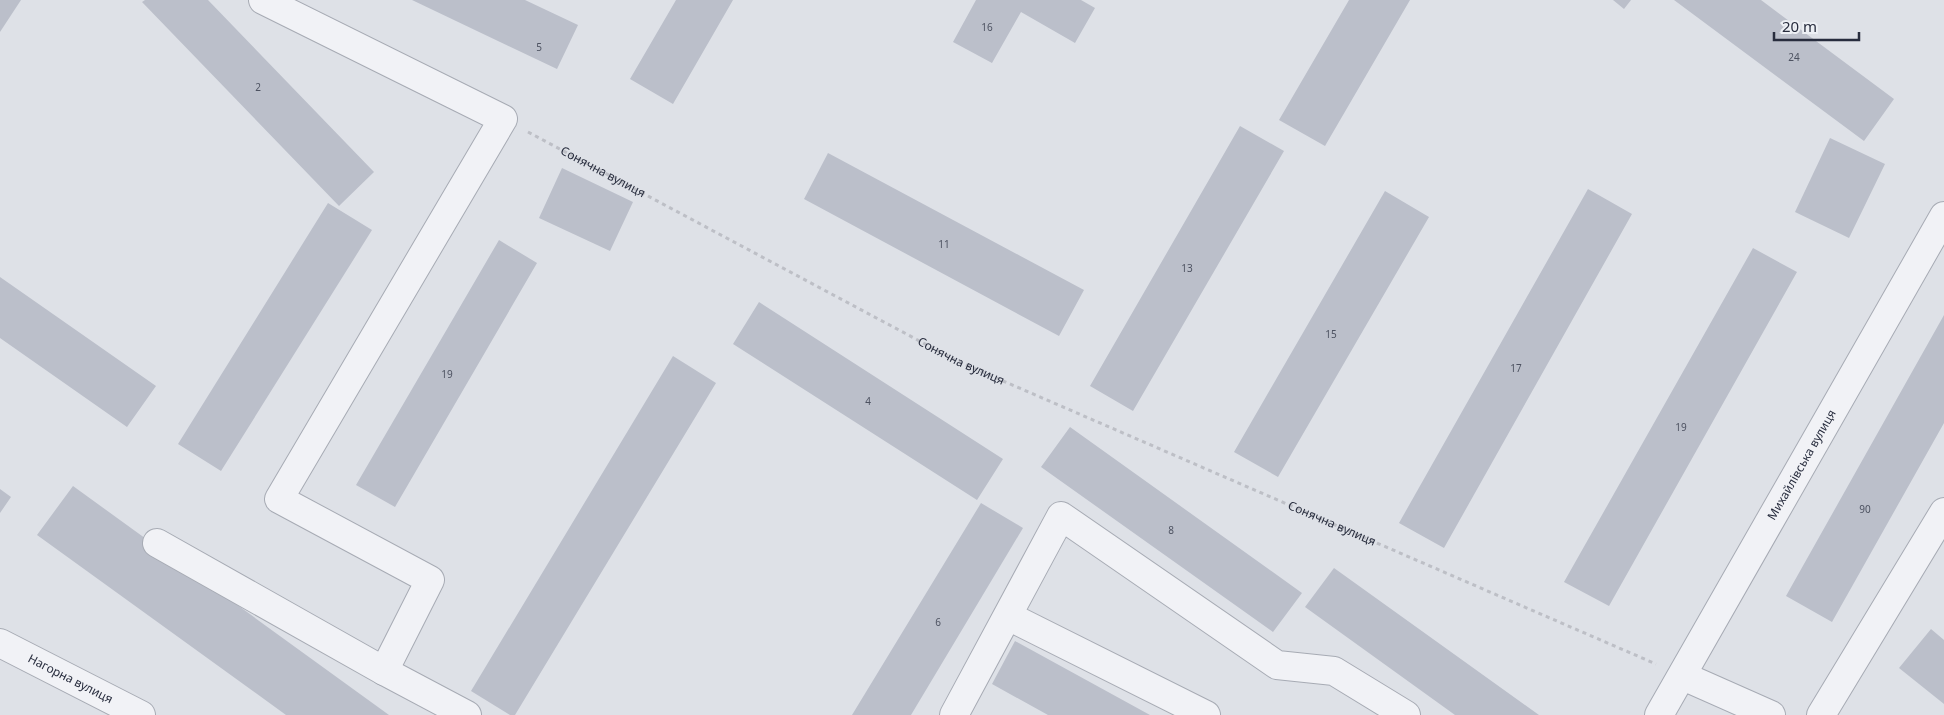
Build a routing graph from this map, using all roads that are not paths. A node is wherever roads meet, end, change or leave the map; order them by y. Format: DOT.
graph roads {
  1 [pos="273,2"];
  2 [pos="1944,216"];
  3 [pos="1944,512"];
  4 [pos="157,543"];
  5 [pos="1008,616"];
  6 [pos="0,643"];
  7 [pos="384,671"];
  8 [pos="1682,676"];
  9 [pos="141,715"];
  10 [pos="467,715"];
  11 [pos="954,715"];
  12 [pos="1206,715"];
  13 [pos="1406,715"];
  14 [pos="1659,715"];
  15 [pos="1772,715"];
  16 [pos="1821,715"];
  1 -- 7 [label="street"];
  2 -- 8 [label="street, Михайлівська вулиця"];
  3 -- 16 [label="street"];
  4 -- 7 [label="street"];
  5 -- 11 [label="street"];
  5 -- 12 [label="street"];
  5 -- 13 [label="street"];
  6 -- 9 [label="street, Нагорна вулиця"];
  7 -- 10 [label="street"];
  8 -- 14 [label="street, Михайлівська вулиця"];
  8 -- 15 [label="street"];
}
